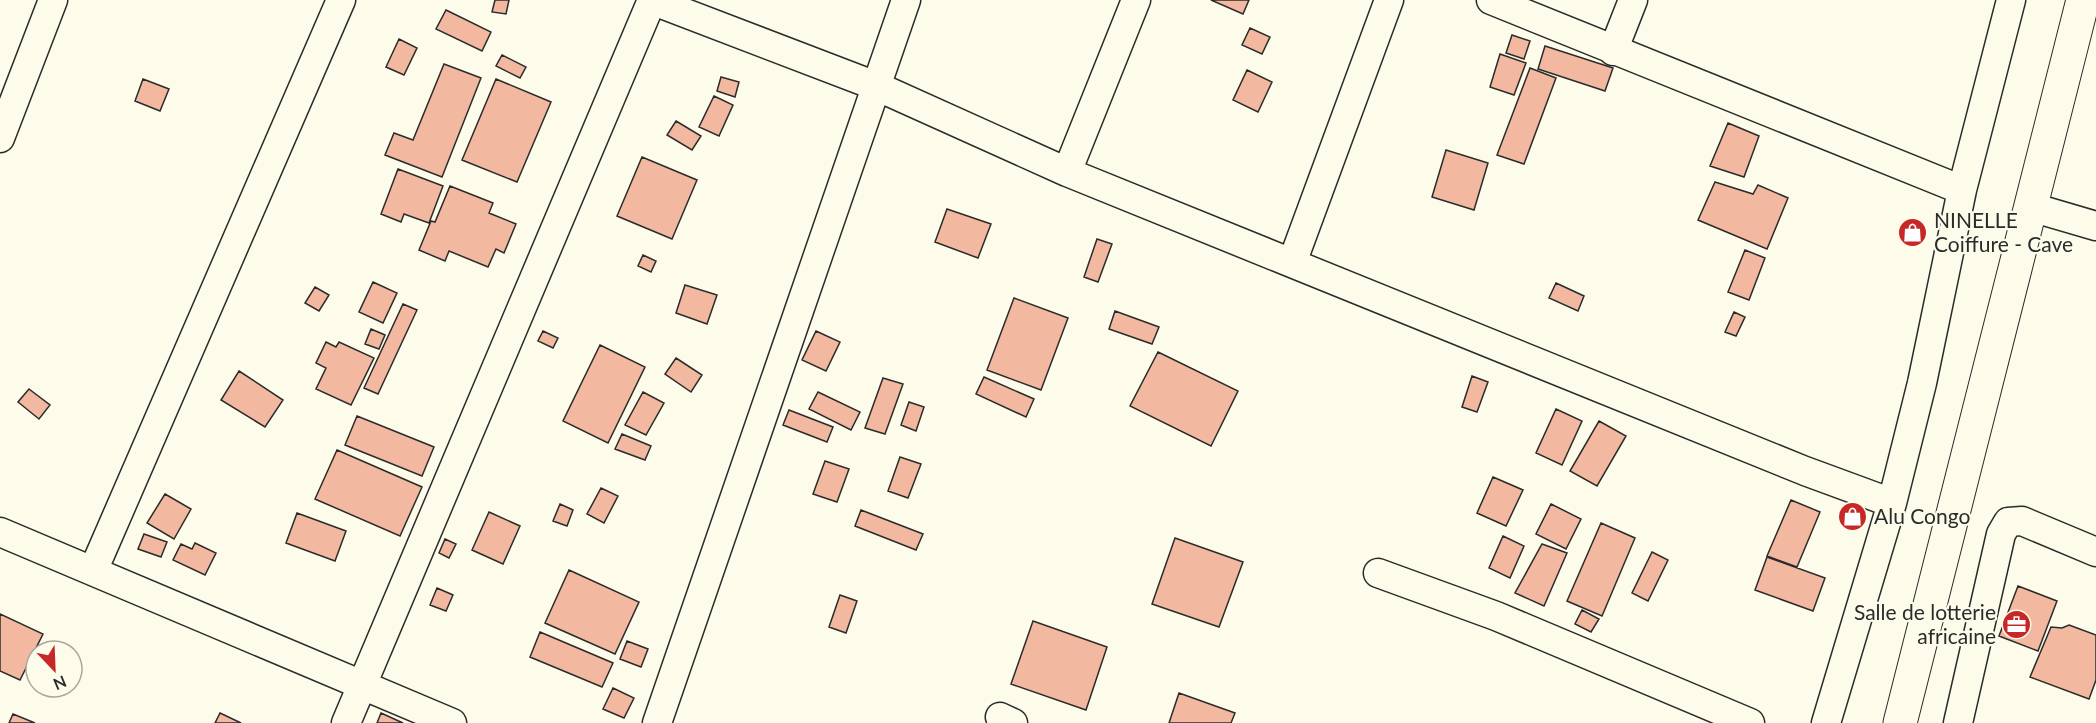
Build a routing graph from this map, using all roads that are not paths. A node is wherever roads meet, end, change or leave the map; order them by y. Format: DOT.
graph roads {
  1 [pos="54,0"];
  2 [pos="341,0"];
  3 [pos="652,0"];
  4 [pos="906,0"];
  5 [pos="1136,0"];
  6 [pos="1389,0"];
  7 [pos="1491,0"];
  8 [pos="1633,0"];
  9 [pos="2011,0"];
  10 [pos="2083,0"];
  11 [pos="1613,51"];
  12 [pos="876,86"];
  13 [pos="0,138"];
  14 [pos="1067,172"];
  15 [pos="1962,190"];
  16 [pos="2031,207"];
  17 [pos="2096,226"];
  18 [pos="1292,263"];
  19 [pos="1892,503"];
  20 [pos="0,532"];
  21 [pos="2096,552"];
  22 [pos="93,571"];
  23 [pos="1378,573"];
  24 [pos="363,684"];
  25 [pos="346,723"];
  26 [pos="452,723"];
  27 [pos="657,723"];
  28 [pos="1750,723"];
  29 [pos="1826,723"];
  30 [pos="1900,723"];
  31 [pos="1958,723"];
  1 -- 13 [label="street"];
  2 -- 22 [label="street"];
  3 -- 12 [label="street"];
  3 -- 24 [label="street"];
  4 -- 12 [label="street"];
  5 -- 14 [label="street"];
  6 -- 18 [label="street"];
  7 -- 11 [label="street"];
  8 -- 11 [label="street"];
  9 -- 15 [label="street"];
  10 -- 16 [label="highway"];
  11 -- 15 [label="street"];
  12 -- 14 [label="street"];
  12 -- 27 [label="street"];
  14 -- 18 [label="street"];
  15 -- 19 [label="street"];
  16 -- 17 [label="street"];
  16 -- 30 [label="highway"];
  18 -- 19 [label="street"];
  19 -- 29 [label="street"];
  20 -- 22 [label="street"];
  21 -- 31 [label="street"];
  22 -- 24 [label="street"];
  23 -- 28 [label="street"];
  24 -- 25 [label="street"];
  24 -- 26 [label="street"];
}
